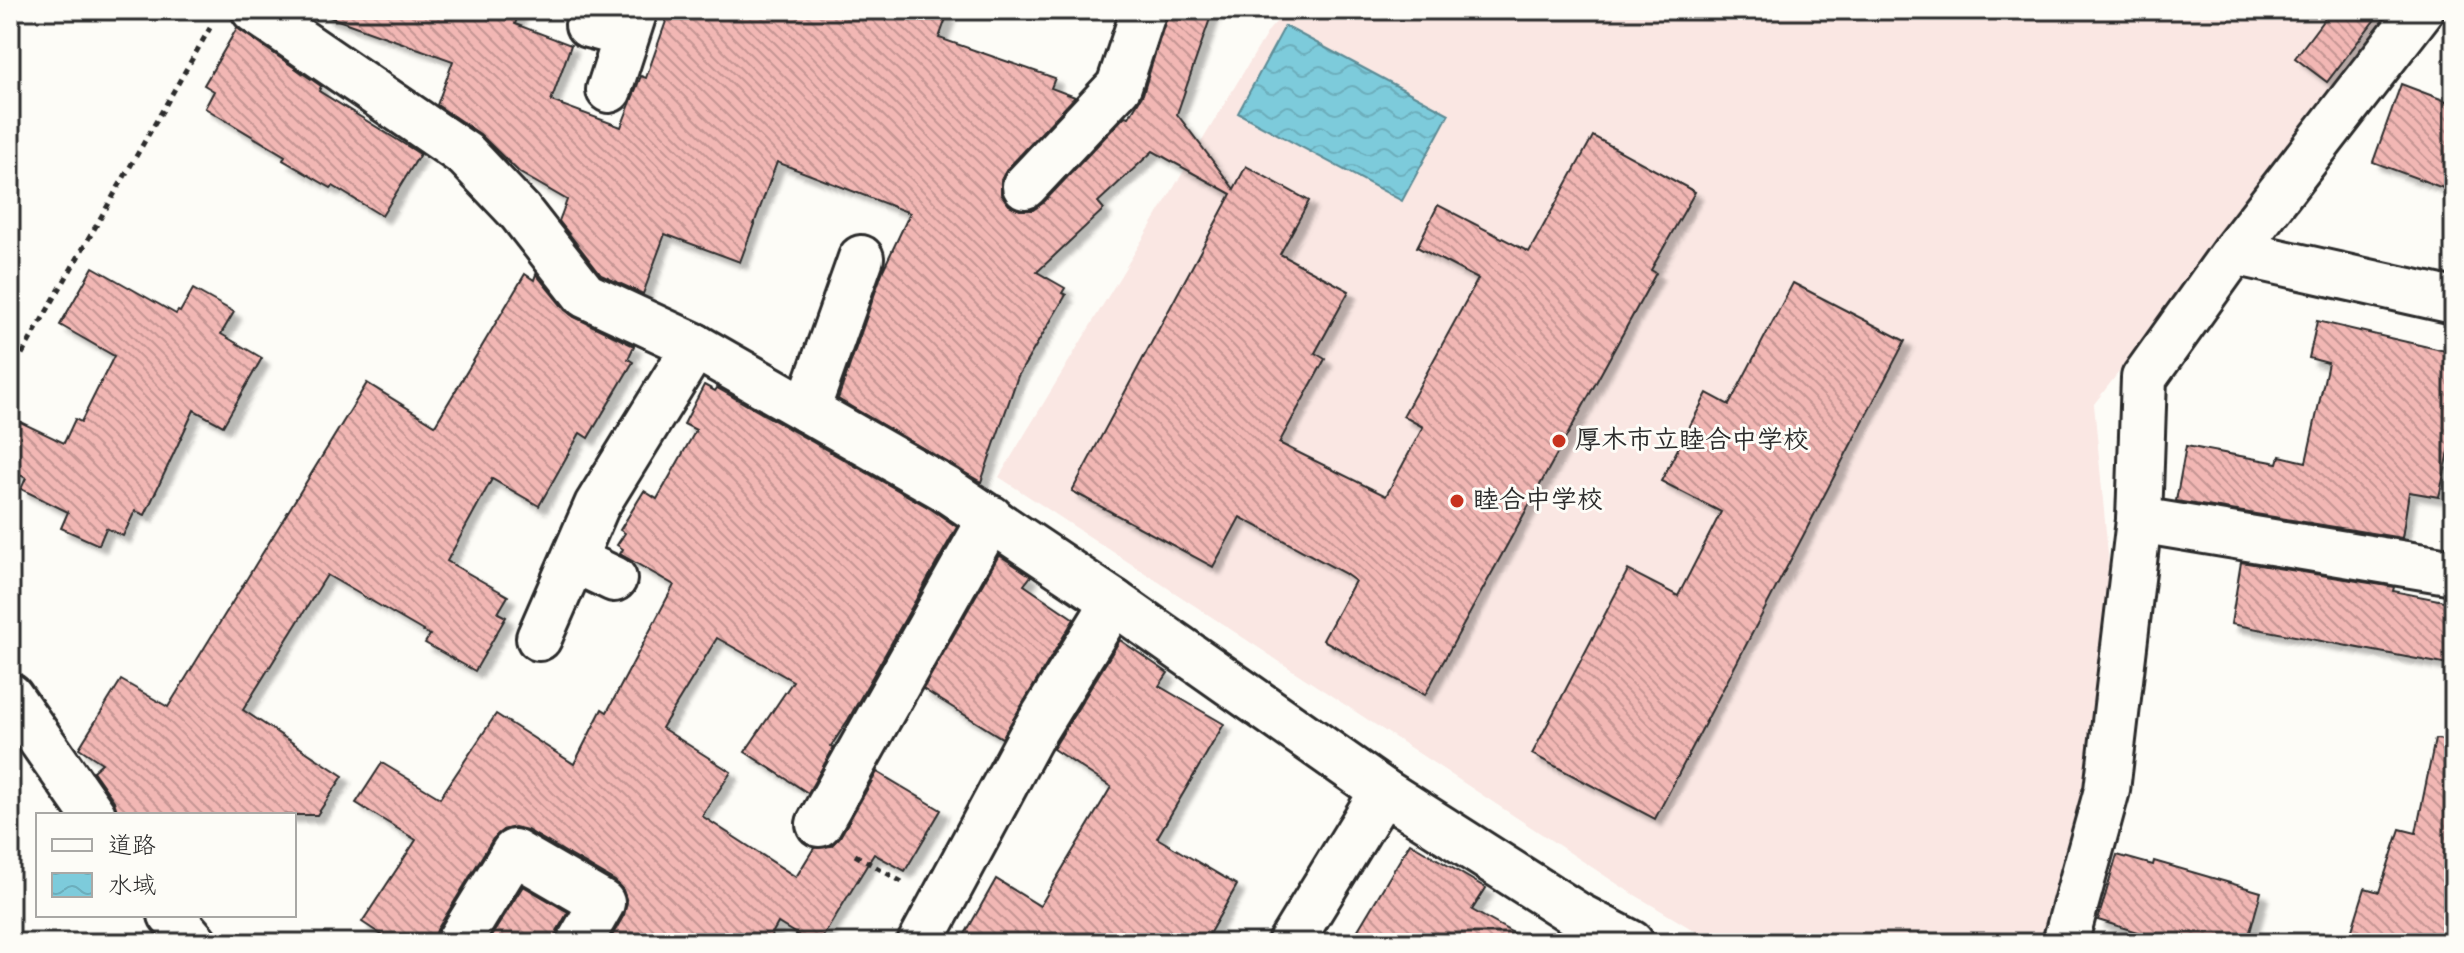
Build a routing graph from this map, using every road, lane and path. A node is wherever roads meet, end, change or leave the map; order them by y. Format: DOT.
graph roads {
  1 [pos="254,10"];
  2 [pos="1144,10"];
  3 [pos="2421,10"];
  4 [pos="617,23"];
  5 [pos="213,24"];
  6 [pos="609,90"];
  7 [pos="1025,186"];
  8 [pos="2234,252"];
  9 [pos="861,258"];
  10 [pos="2454,301"];
  11 [pos="695,346"];
  12 [pos="10,375"];
  13 [pos="807,410"];
  14 [pos="991,518"];
  15 [pos="2139,520"];
  16 [pos="574,560"];
  17 [pos="2454,572"];
  18 [pos="614,579"];
  19 [pos="1114,602"];
  20 [pos="539,638"];
  21 [pos="10,696"];
  22 [pos="1383,791"];
  23 [pos="92,813"];
  24 [pos="819,824"];
  25 [pos="941,904"];
  26 [pos="173,917"];
  27 [pos="195,943"];
  28 [pos="458,943"];
  29 [pos="579,943"];
  30 [pos="920,943"];
  31 [pos="1290,943"];
  32 [pos="1631,943"];
  33 [pos="2065,943"];
  1 -- 11 [label="street"];
  2 -- 7 [label="street"];
  3 -- 8 [label="street"];
  4 -- 6 [label="street"];
  5 -- 12 [label="path"];
  8 -- 10 [label="street"];
  8 -- 15 [label="street"];
  9 -- 13 [label="street"];
  11 -- 13 [label="street"];
  11 -- 16 [label="street"];
  13 -- 14 [label="street"];
  14 -- 19 [label="street"];
  14 -- 24 [label="street"];
  15 -- 17 [label="street"];
  15 -- 33 [label="street"];
  16 -- 18 [label="street"];
  16 -- 20 [label="street"];
  19 -- 22 [label="street"];
  19 -- 25 [label="street"];
  21 -- 23 [label="street"];
  22 -- 31 [label="street"];
  22 -- 32 [label="street"];
  24 -- 25 [label="path"];
  25 -- 30 [label="street"];
  26 -- 27 [label="street"];
  28 -- 29 [label="street"];
}
